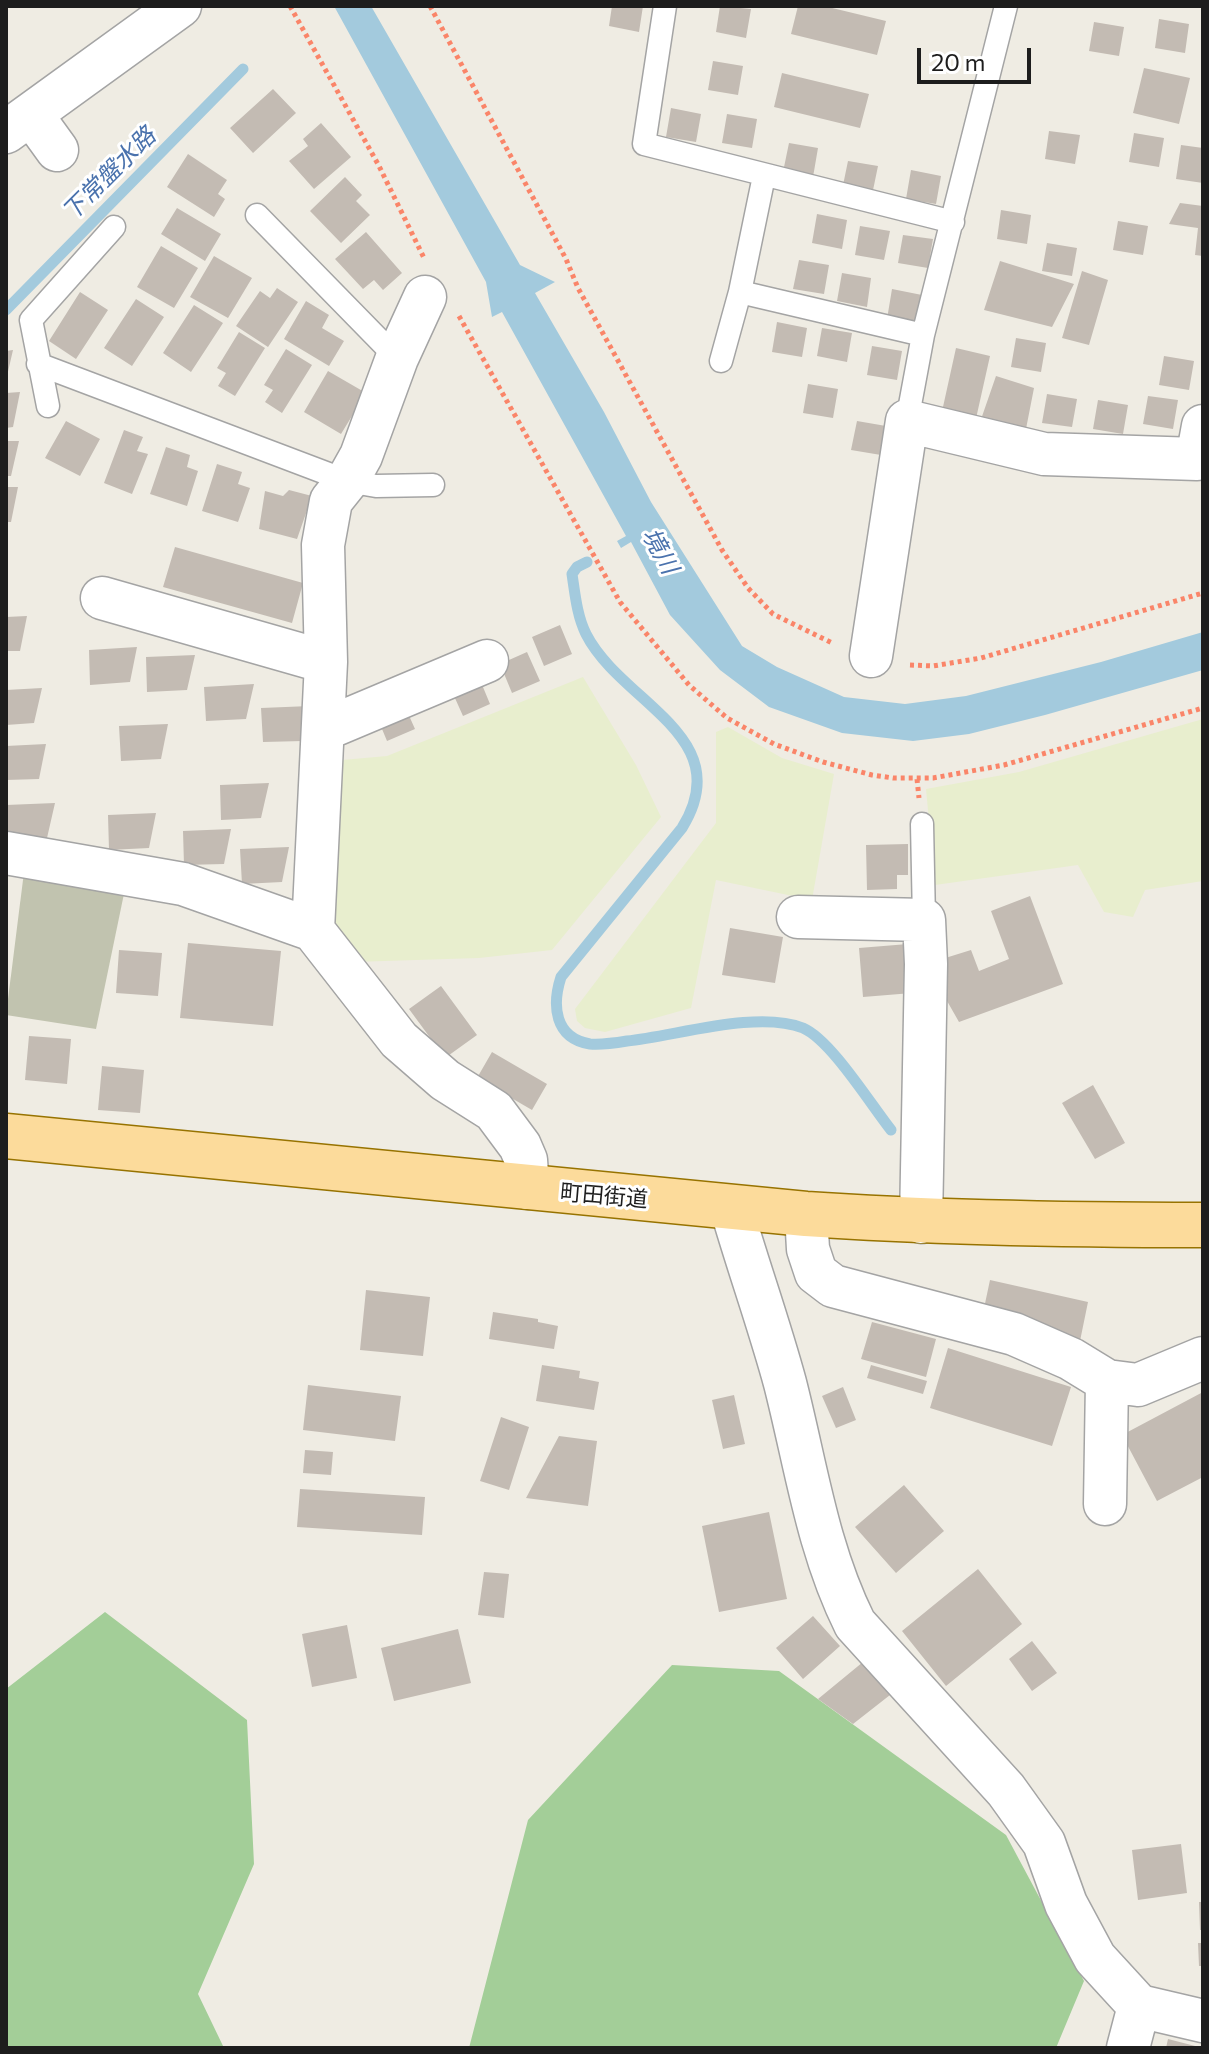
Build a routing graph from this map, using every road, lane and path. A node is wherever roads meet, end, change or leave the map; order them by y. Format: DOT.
graph roads {
  1 [pos="180,6"];
  2 [pos="290,6"];
  3 [pos="430,6"];
  4 [pos="665,6"];
  5 [pos="1006,6"];
  6 [pos="18,123"];
  7 [pos="57,150"];
  8 [pos="764,176"];
  9 [pos="257,215"];
  10 [pos="953,222"];
  11 [pos="114,227"];
  12 [pos="436,291"];
  13 [pos="740,292"];
  14 [pos="923,335"];
  15 [pos="397,358"];
  16 [pos="721,361"];
  17 [pos="38,364"];
  18 [pos="48,406"];
  19 [pos="907,421"];
  20 [pos="1203,426"];
  21 [pos="347,481"];
  22 [pos="433,485"];
  23 [pos="1203,593"];
  24 [pos="102,598"];
  25 [pos="871,656"];
  26 [pos="487,661"];
  27 [pos="326,662"];
  28 [pos="1203,708"];
  29 [pos="323,730"];
  30 [pos="922,824"];
  31 [pos="6,853"];
  32 [pos="798,917"];
  33 [pos="924,920"];
  34 [pos="313,930"];
  35 [pos="6,1136"];
  36 [pos="528,1188"];
  37 [pos="731,1207"];
  38 [pos="806,1214"];
  39 [pos="921,1222"];
  40 [pos="1203,1225"];
  41 [pos="1203,1358"];
  42 [pos="1107,1381"];
  43 [pos="1105,1504"];
  44 [pos="1139,2006"];
  45 [pos="1203,2021"];
  46 [pos="1128,2048"];
  1 -- 6 [label="street"];
  2 -- 12 [label="path"];
  3 -- 25 [label="path"];
  4 -- 8 [label="lane"];
  5 -- 10 [label="lane"];
  6 -- 7 [label="street"];
  8 -- 10 [label="lane"];
  8 -- 13 [label="lane"];
  9 -- 15 [label="lane"];
  10 -- 14 [label="lane"];
  11 -- 17 [label="lane"];
  12 -- 15 [label="street"];
  12 -- 28 [label="path"];
  13 -- 14 [label="lane"];
  13 -- 16 [label="lane"];
  14 -- 19 [label="lane"];
  15 -- 21 [label="street"];
  17 -- 18 [label="lane"];
  17 -- 21 [label="lane"];
  19 -- 20 [label="street"];
  19 -- 25 [label="street"];
  21 -- 22 [label="lane"];
  21 -- 27 [label="street"];
  23 -- 25 [label="path"];
  24 -- 27 [label="street"];
  26 -- 29 [label="street"];
  27 -- 29 [label="street"];
  29 -- 34 [label="street"];
  30 -- 33 [label="lane"];
  31 -- 34 [label="street"];
  32 -- 33 [label="street"];
  33 -- 39 [label="street"];
  34 -- 36 [label="street"];
  35 -- 36 [label="main road, 町田街道"];
  36 -- 37 [label="main road, 町田街道"];
  37 -- 38 [label="main road, 町田街道"];
  37 -- 44 [label="street"];
  38 -- 39 [label="main road, 町田街道"];
  38 -- 42 [label="street"];
  39 -- 40 [label="main road, 町田街道"];
  41 -- 42 [label="street"];
  42 -- 43 [label="street"];
  44 -- 45 [label="street"];
  44 -- 46 [label="street"];
}
